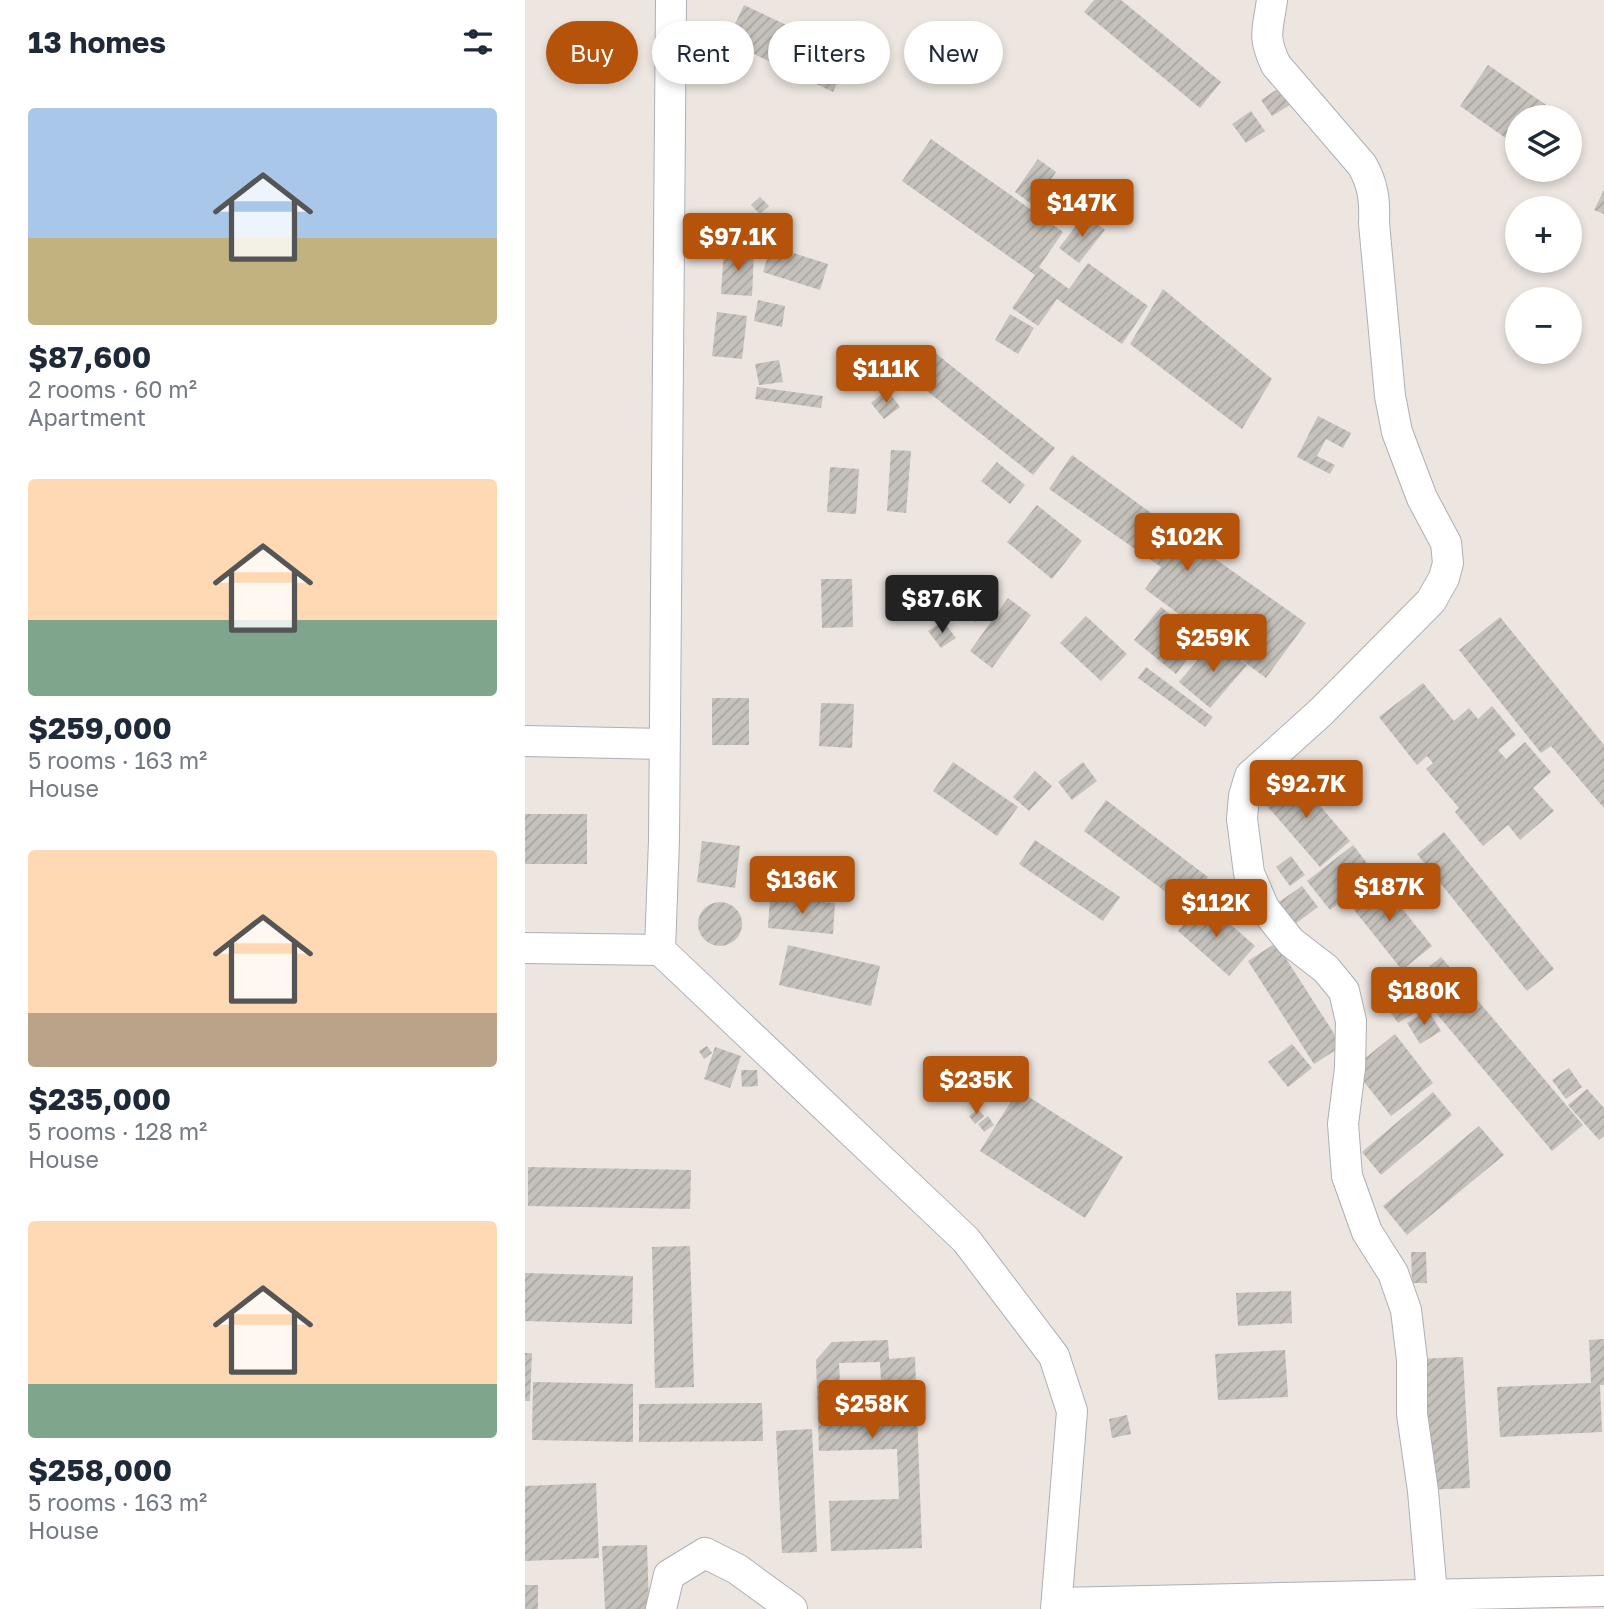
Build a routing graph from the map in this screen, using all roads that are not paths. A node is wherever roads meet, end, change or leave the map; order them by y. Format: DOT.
graph roads {
  1 [pos="671,0"];
  2 [pos="1272,0"];
  3 [pos="525,741"];
  4 [pos="664,744"];
  5 [pos="525,948"];
  6 [pos="660,950"];
  7 [pos="1604,1591"];
  8 [pos="1432,1594"];
  9 [pos="1056,1606"];
  10 [pos="661,1609"];
  11 [pos="792,1609"];
  1 -- 4 [label="street"];
  2 -- 8 [label="street"];
  3 -- 4 [label="street"];
  4 -- 6 [label="street"];
  5 -- 6 [label="street"];
  6 -- 9 [label="street"];
  7 -- 8 [label="street"];
  8 -- 9 [label="street"];
  10 -- 11 [label="street"];
}
